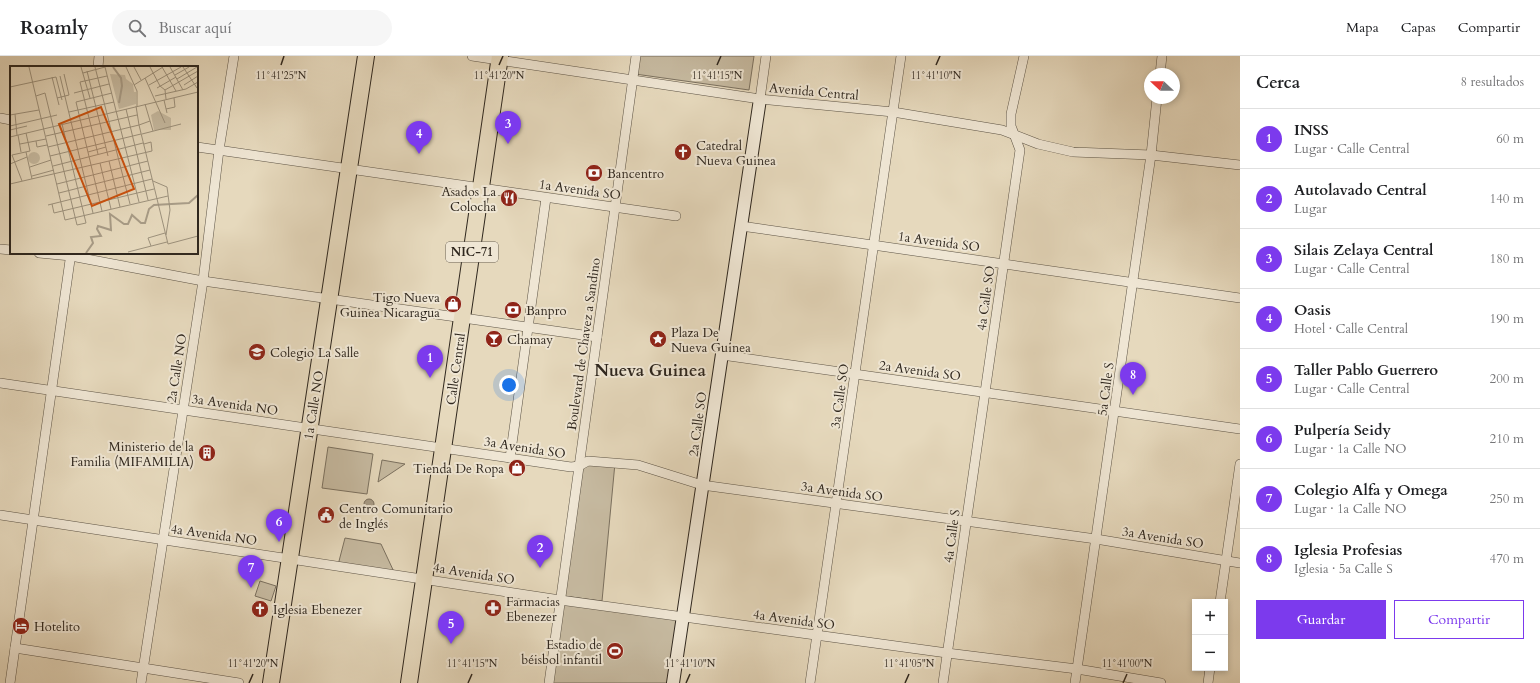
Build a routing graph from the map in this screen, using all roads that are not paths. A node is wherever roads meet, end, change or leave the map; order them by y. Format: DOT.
graph roads {
  1 [pos="99,56"];
  2 [pos="234,56"];
  3 [pos="366,56"];
  4 [pos="472,56"];
  5 [pos="636,56"];
  6 [pos="766,56"];
  7 [pos="901,56"];
  8 [pos="1024,56"];
  9 [pos="1162,56"];
  10 [pos="500,58"];
  11 [pos="98,66"];
  12 [pos="1161,68"];
  13 [pos="633,80"];
  14 [pos="760,98"];
  15 [pos="1156,104"];
  16 [pos="893,112"];
  17 [pos="0,118"];
  18 [pos="10,120"];
  19 [pos="1016,137"];
  20 [pos="198,147"];
  21 [pos="219,150"];
  22 [pos="1152,155"];
  23 [pos="1240,165"];
  24 [pos="349,169"];
  25 [pos="481,188"];
  26 [pos="546,198"];
  27 [pos="615,207"];
  28 [pos="676,216"];
  29 [pos="741,226"];
  30 [pos="874,245"];
  31 [pos="71,254"];
  32 [pos="1003,264"];
  33 [pos="203,281"];
  34 [pos="1133,282"];
  35 [pos="1240,298"];
  36 [pos="329,299"];
  37 [pos="462,318"];
  38 [pos="528,328"];
  39 [pos="597,338"];
  40 [pos="722,355"];
  41 [pos="855,374"];
  42 [pos="0,383"];
  43 [pos="51,391"];
  44 [pos="985,393"];
  45 [pos="183,410"];
  46 [pos="1114,411"];
  47 [pos="310,428"];
  48 [pos="1240,429"];
  49 [pos="443,447"];
  50 [pos="510,458"];
  51 [pos="1240,464"];
  52 [pos="579,466"];
  53 [pos="702,486"];
  54 [pos="836,503"];
  55 [pos="0,515"];
  56 [pos="33,520"];
  57 [pos="966,522"];
  58 [pos="163,539"];
  59 [pos="1096,539"];
  60 [pos="290,558"];
  61 [pos="1226,561"];
  62 [pos="1240,563"];
  63 [pos="424,578"];
  64 [pos="1220,599"];
  65 [pos="560,600"];
  66 [pos="683,617"];
  67 [pos="817,636"];
  68 [pos="15,648"];
  69 [pos="947,653"];
  70 [pos="143,669"];
  71 [pos="1077,669"];
  72 [pos="1210,671"];
  73 [pos="10,683"];
  74 [pos="141,683"];
  75 [pos="239,683"];
  76 [pos="271,683"];
  77 [pos="409,683"];
  78 [pos="549,683"];
  79 [pos="673,683"];
  80 [pos="810,683"];
  81 [pos="943,683"];
  82 [pos="1075,683"];
  83 [pos="1161,683"];
  84 [pos="1208,683"];
  1 -- 11 [label="street"];
  2 -- 21 [label="street, 2a Calle NO"];
  3 -- 24 [label="highway, 1a Calle NO"];
  4 -- 10 [label="street, Avenida Central"];
  5 -- 13 [label="street, Boulevard de Chavez a Sandino"];
  6 -- 14 [label="street"];
  7 -- 16 [label="street, 3a Calle SO"];
  8 -- 19 [label="street, 4a Calle SO"];
  9 -- 12 [label="street"];
  10 -- 13 [label="street, Avenida Central"];
  10 -- 25 [label="highway, Calle Central / NIC-71"];
  13 -- 14 [label="street, Avenida Central"];
  13 -- 27 [label="street, Boulevard de Chavez a Sandino"];
  14 -- 16 [label="street, Avenida Central"];
  14 -- 29 [label="street, 2a Calle SO"];
  15 -- 22 [label="street, 5a Calle S"];
  16 -- 19 [label="street, Avenida Central"];
  16 -- 30 [label="street, 3a Calle SO"];
  17 -- 18 [label="street"];
  19 -- 22 [label="street, Avenida Central"];
  19 -- 32 [label="street, 4a Calle SO"];
  20 -- 21 [label="street, 1a Avenida SO"];
  21 -- 24 [label="street, 1a Avenida SO"];
  21 -- 33 [label="street, 2a Calle NO"];
  22 -- 23 [label="street, Avenida Central"];
  22 -- 34 [label="street, 5a Calle S"];
  24 -- 25 [label="street, 1a Avenida SO"];
  24 -- 36 [label="highway, 1a Calle NO"];
  25 -- 26 [label="street, 1a Avenida SO"];
  25 -- 37 [label="highway, Calle Central / NIC-71"];
  26 -- 27 [label="street, 1a Avenida SO"];
  26 -- 38 [label="street"];
  27 -- 28 [label="street, 1a Avenida SO"];
  27 -- 39 [label="street, Boulevard de Chavez a Sandino"];
  29 -- 30 [label="street, 1a Avenida SO"];
  29 -- 40 [label="street, 2a Calle SO"];
  30 -- 32 [label="street, 1a Avenida SO"];
  30 -- 41 [label="street, 3a Calle SO"];
  31 -- 33 [label="street"];
  31 -- 43 [label="street"];
  32 -- 34 [label="street, 1a Avenida SO"];
  32 -- 44 [label="street, 4a Calle SO"];
  33 -- 36 [label="street"];
  33 -- 45 [label="street, 2a Calle NO"];
  34 -- 35 [label="street, 1a Avenida SO"];
  34 -- 46 [label="street, 5a Calle S"];
  36 -- 37 [label="street"];
  36 -- 47 [label="highway, 1a Calle NO"];
  37 -- 38 [label="street"];
  37 -- 49 [label="highway, Calle Central / NIC-71"];
  38 -- 39 [label="street"];
  38 -- 50 [label="street"];
  39 -- 52 [label="street, Boulevard de Chavez a Sandino"];
  40 -- 41 [label="street, 2a Avenida SO"];
  40 -- 53 [label="street, 2a Calle SO"];
  41 -- 44 [label="street, 2a Avenida SO"];
  41 -- 54 [label="street, 3a Calle SO"];
  42 -- 43 [label="street, 3a Avenida NO"];
  43 -- 45 [label="street, 3a Avenida NO"];
  43 -- 56 [label="street"];
  44 -- 46 [label="street, 2a Avenida SO"];
  44 -- 57 [label="street, 4a Calle S"];
  45 -- 47 [label="street, 3a Avenida NO"];
  45 -- 58 [label="street, 2a Calle NO"];
  46 -- 48 [label="street, 2a Avenida SO"];
  46 -- 59 [label="street, 5a Calle S"];
  47 -- 49 [label="street, 3a Avenida NO"];
  47 -- 60 [label="highway, 1a Calle NO"];
  49 -- 50 [label="street, 3a Avenida SO"];
  49 -- 63 [label="highway, Calle Central / NIC-71"];
  50 -- 52 [label="street, 3a Avenida SO"];
  51 -- 61 [label="street"];
  52 -- 53 [label="street, 3a Avenida SO"];
  52 -- 65 [label="street, Boulevard de Chavez a Sandino"];
  53 -- 54 [label="street, 3a Avenida SO"];
  53 -- 66 [label="street, 2a Calle SO"];
  54 -- 57 [label="street, 3a Avenida SO"];
  54 -- 67 [label="street, 3a Calle SO"];
  55 -- 56 [label="street, 4a Avenida NO"];
  56 -- 58 [label="street, 4a Avenida NO"];
  56 -- 68 [label="street"];
  57 -- 59 [label="street, 3a Avenida SO"];
  57 -- 69 [label="street, 4a Calle S"];
  58 -- 60 [label="street, 4a Avenida NO"];
  58 -- 70 [label="street, 2a Calle NO"];
  59 -- 61 [label="street, 3a Avenida SO"];
  59 -- 71 [label="street, 5a Calle S"];
  60 -- 63 [label="street, 4a Avenida NO"];
  60 -- 76 [label="highway, 1a Calle NO"];
  61 -- 62 [label="street, 3a Avenida SO"];
  61 -- 64 [label="street"];
  63 -- 65 [label="street, 4a Avenida SO"];
  63 -- 77 [label="highway, Calle Central / NIC-71"];
  65 -- 66 [label="street, 4a Avenida SO"];
  65 -- 78 [label="street, Boulevard de Chavez a Sandino"];
  66 -- 67 [label="street, 4a Avenida SO"];
  66 -- 79 [label="street, 2a Calle SO"];
  67 -- 69 [label="street, 4a Avenida SO"];
  67 -- 80 [label="street, 3a Calle SO"];
  68 -- 70 [label="street"];
  68 -- 73 [label="street"];
  69 -- 71 [label="street, 4a Avenida SO"];
  69 -- 81 [label="street, 4a Calle S"];
  70 -- 74 [label="street, 2a Calle NO"];
  70 -- 75 [label="street"];
  71 -- 82 [label="street, 5a Calle S"];
  71 -- 83 [label="street, 4a Avenida SO"];
  72 -- 84 [label="street"];
}
